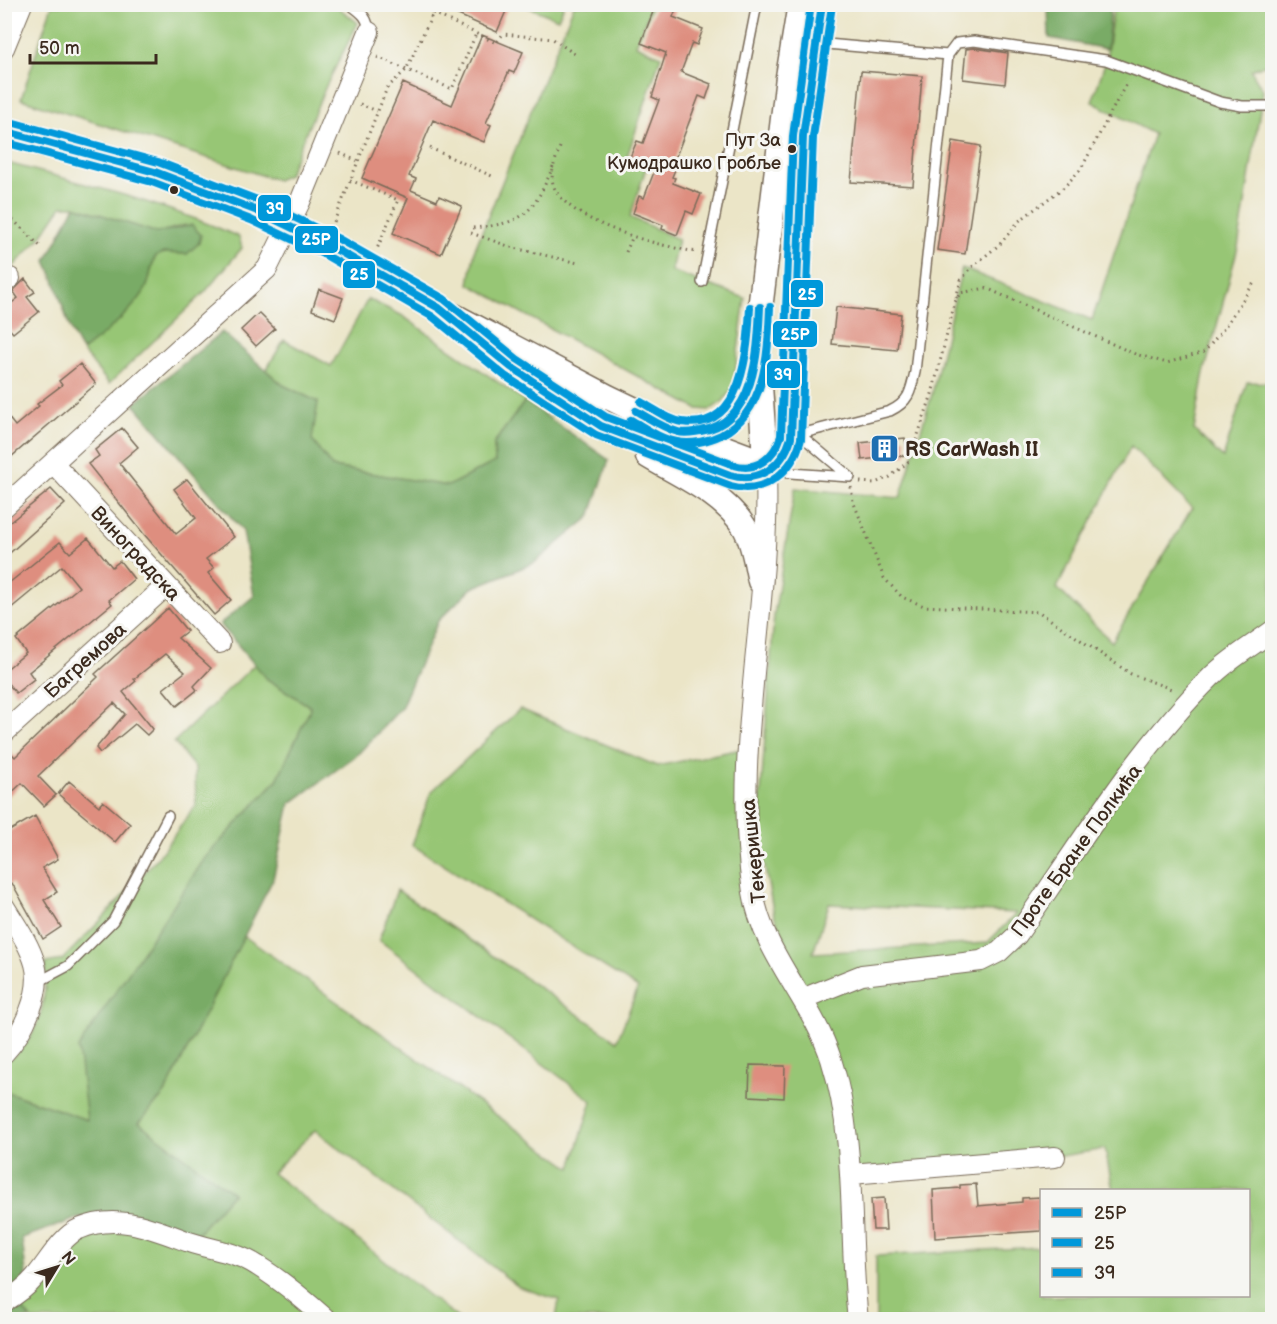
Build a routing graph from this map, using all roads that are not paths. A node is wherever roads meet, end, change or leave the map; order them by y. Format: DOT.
graph roads {
  1 [pos="22,4"];
  2 [pos="757,4"];
  3 [pos="800,4"];
  4 [pos="822,4"];
  5 [pos="352,6"];
  6 [pos="369,32"];
  7 [pos="816,43"];
  8 [pos="4,48"];
  9 [pos="948,55"];
  10 [pos="1272,106"];
  11 [pos="4,131"];
  12 [pos="289,226"];
  13 [pos="702,282"];
  14 [pos="439,308"];
  15 [pos="758,357"];
  16 [pos="601,426"];
  17 [pos="796,430"];
  18 [pos="685,433"];
  19 [pos="53,463"];
  20 [pos="766,472"];
  21 [pos="4,507"];
  22 [pos="760,581"];
  23 [pos="166,586"];
  24 [pos="1272,631"];
  25 [pos="220,643"];
  26 [pos="4,733"];
  27 [pos="168,816"];
  28 [pos="4,906"];
  29 [pos="36,983"];
  30 [pos="802,999"];
  31 [pos="4,1053"];
  32 [pos="1055,1157"];
  33 [pos="851,1174"];
  34 [pos="4,1302"];
  35 [pos="327,1320"];
  36 [pos="858,1320"];
  1 -- 8 [label="street"];
  2 -- 13 [label="lane"];
  3 -- 15 [label="street"];
  4 -- 7 [label="street"];
  5 -- 6 [label="lane"];
  6 -- 12 [label="street"];
  7 -- 9 [label="lane"];
  7 -- 17 [label="street"];
  9 -- 10 [label="lane"];
  9 -- 17 [label="lane"];
  11 -- 12 [label="street"];
  12 -- 14 [label="street"];
  12 -- 19 [label="street"];
  14 -- 16 [label="street"];
  14 -- 18 [label="street"];
  15 -- 18 [label="street"];
  15 -- 20 [label="street"];
  16 -- 20 [label="street"];
  16 -- 22 [label="street"];
  17 -- 20 [label="street"];
  17 -- 20 [label="lane"];
  18 -- 20 [label="street"];
  19 -- 21 [label="street"];
  19 -- 23 [label="street, Виноградска"];
  20 -- 22 [label="street, Текеришка"];
  22 -- 30 [label="street, Текеришка"];
  23 -- 25 [label="street, Виноградска"];
  23 -- 26 [label="street, Багремова"];
  24 -- 30 [label="street, Проте Бране Полкића"];
  27 -- 29 [label="lane"];
  28 -- 29 [label="street"];
  29 -- 31 [label="street"];
  30 -- 33 [label="street, Текеришка"];
  32 -- 33 [label="street"];
  33 -- 36 [label="street, Текеришка"];
  34 -- 35 [label="street"];
}
